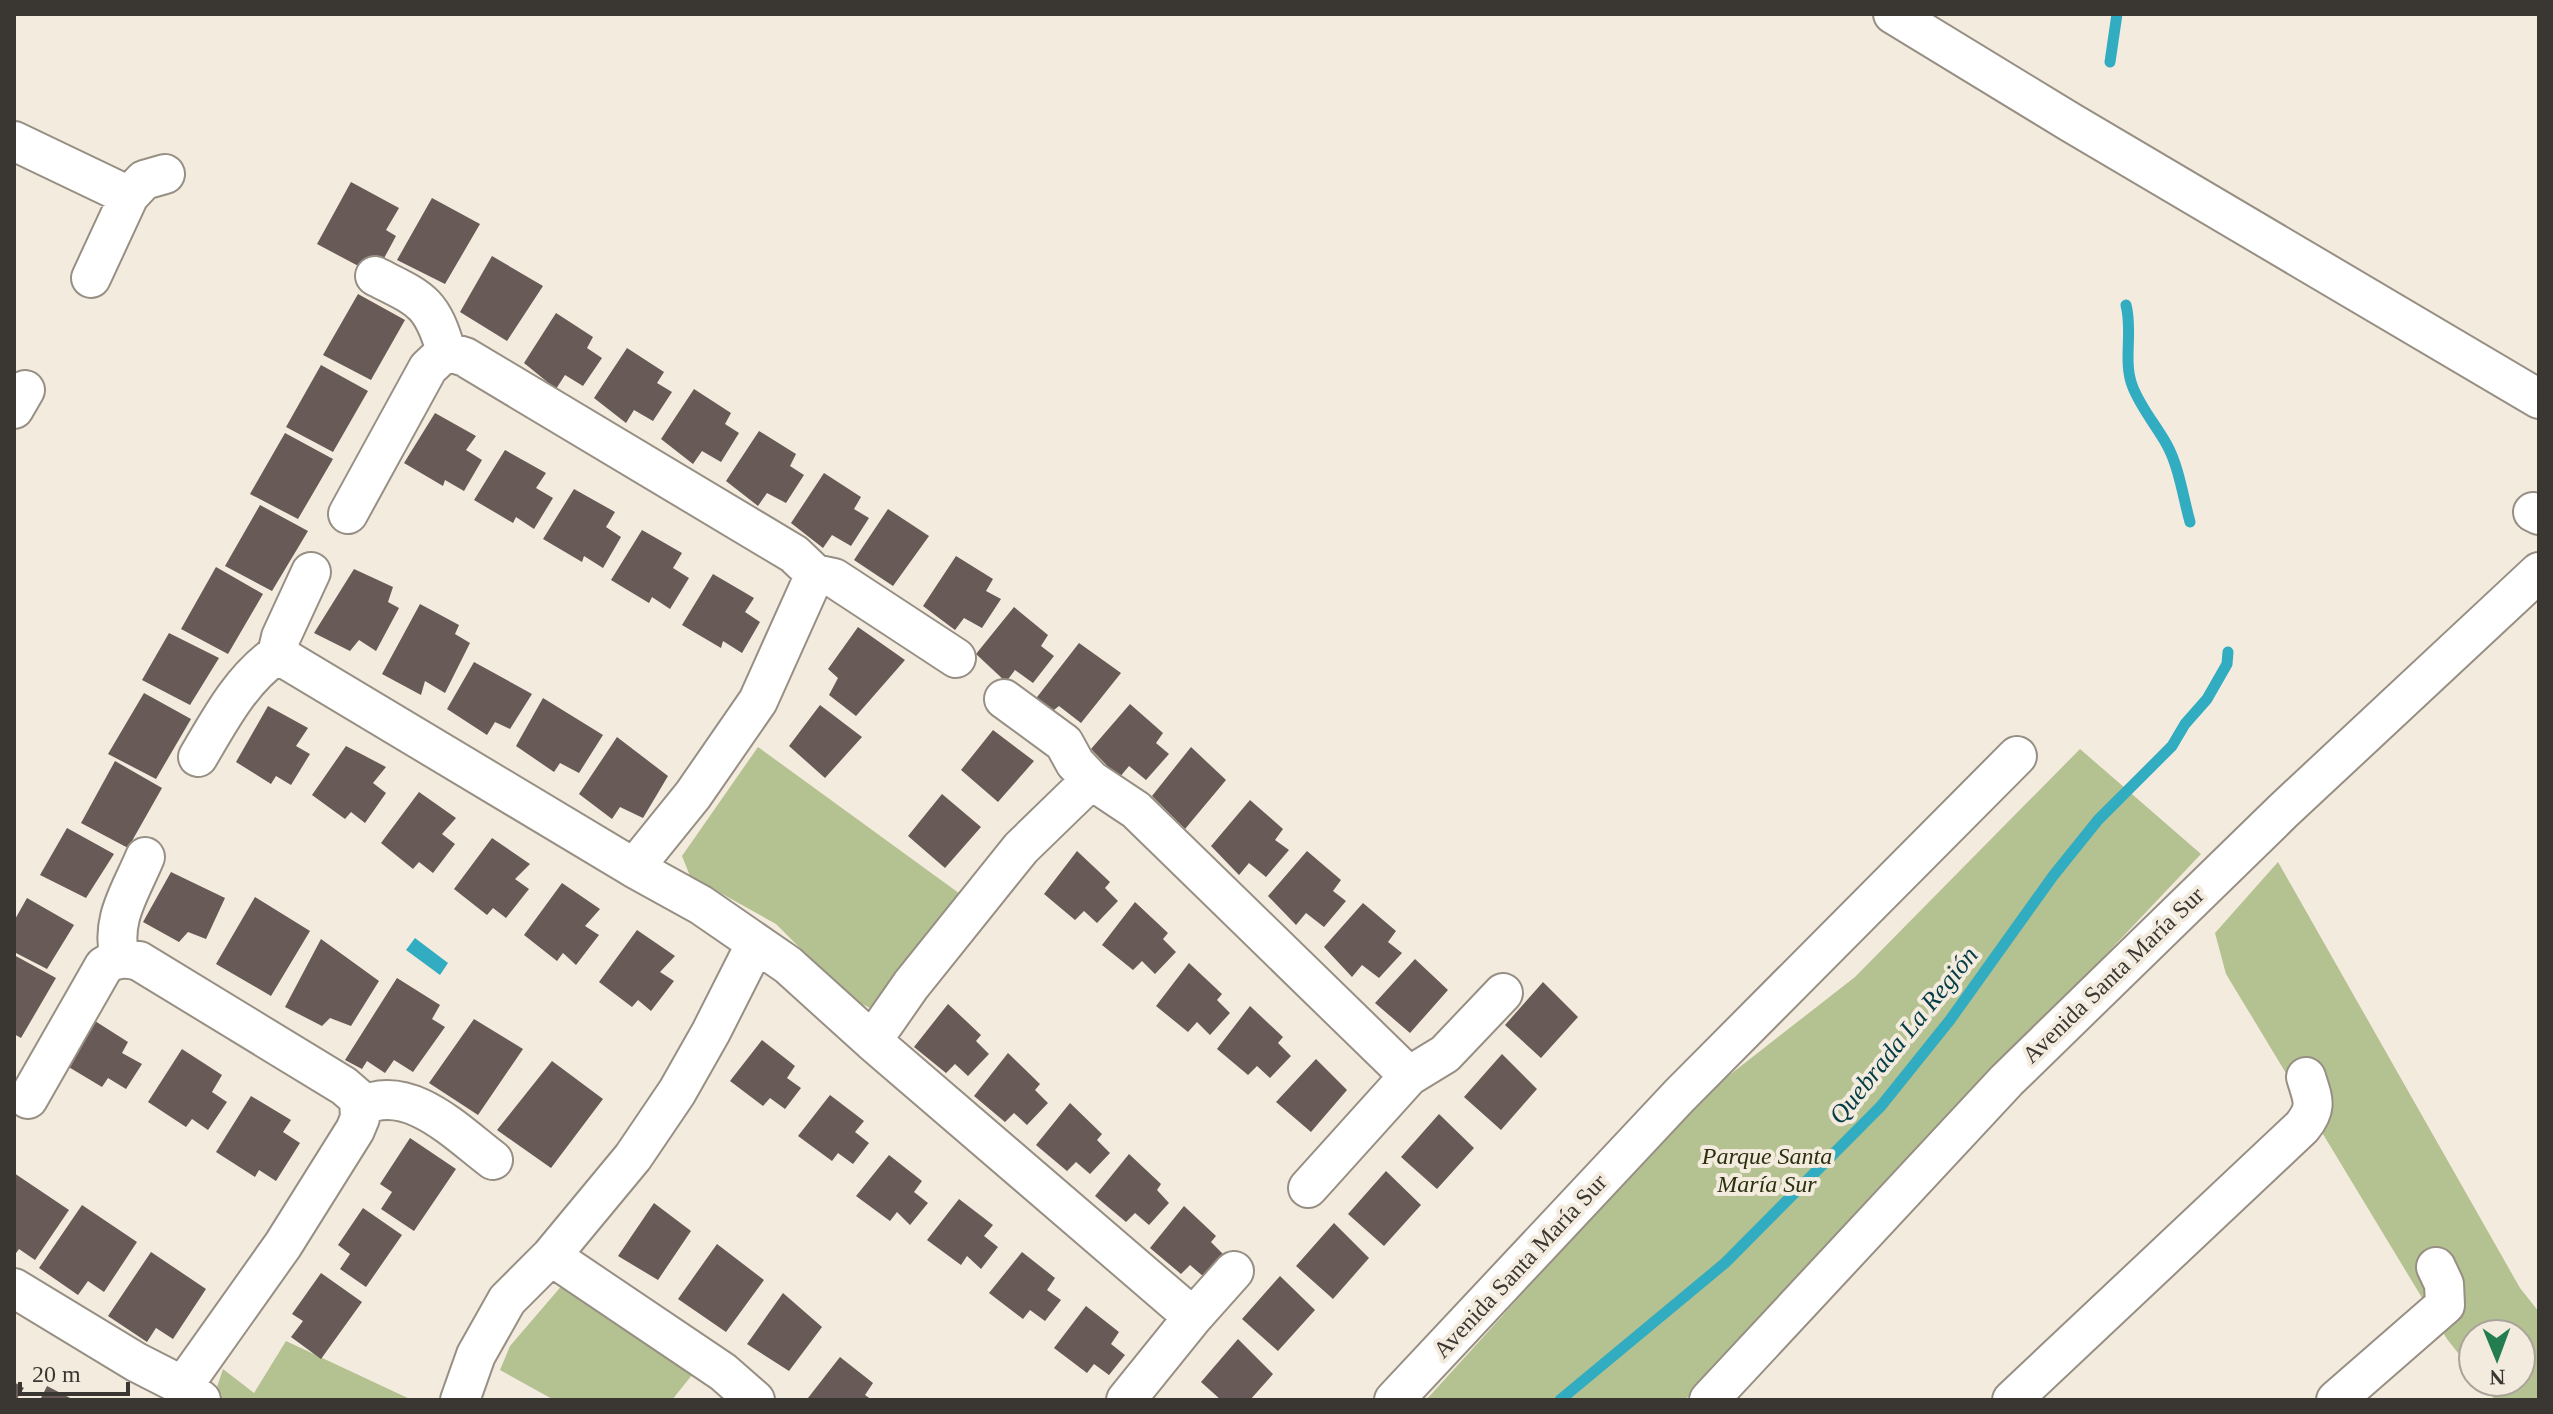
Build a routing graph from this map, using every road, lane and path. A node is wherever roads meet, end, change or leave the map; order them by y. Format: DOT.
graph roads {
  1 [pos="1893,14"];
  2 [pos="14,141"];
  3 [pos="165,174"];
  4 [pos="129,196"];
  5 [pos="375,276"];
  6 [pos="91,278"];
  7 [pos="446,351"];
  8 [pos="2539,399"];
  9 [pos="348,514"];
  10 [pos="311,572"];
  11 [pos="2539,572"];
  12 [pos="815,574"];
  13 [pos="277,654"];
  14 [pos="956,658"];
  15 [pos="1004,699"];
  16 [pos="2017,756"];
  17 [pos="198,757"];
  18 [pos="1091,780"];
  19 [pos="145,857"];
  20 [pos="634,868"];
  21 [pos="756,943"];
  22 [pos="120,959"];
  23 [pos="1503,993"];
  24 [pos="872,1041"];
  25 [pos="1409,1076"];
  26 [pos="2306,1077"];
  27 [pos="28,1099"];
  28 [pos="360,1107"];
  29 [pos="493,1160"];
  30 [pos="1308,1188"];
  31 [pos="551,1256"];
  32 [pos="2436,1267"];
  33 [pos="1234,1271"];
  34 [pos="14,1288"];
  35 [pos="1193,1317"];
  36 [pos="192,1393"];
  37 [pos="460,1400"];
  38 [pos="754,1400"];
  39 [pos="1126,1400"];
  40 [pos="1394,1400"];
  41 [pos="1709,1400"];
  42 [pos="2012,1400"];
  43 [pos="2336,1400"];
  1 -- 8 [label="street"];
  2 -- 4 [label="street"];
  3 -- 4 [label="street"];
  4 -- 6 [label="street"];
  5 -- 7 [label="street"];
  7 -- 9 [label="street"];
  7 -- 12 [label="street"];
  10 -- 13 [label="street"];
  11 -- 41 [label="street, Avenida Santa María Sur"];
  12 -- 14 [label="street"];
  12 -- 20 [label="street"];
  13 -- 17 [label="street"];
  13 -- 20 [label="street"];
  15 -- 18 [label="street"];
  16 -- 40 [label="street, Avenida Santa María Sur"];
  18 -- 24 [label="street"];
  18 -- 25 [label="street"];
  19 -- 22 [label="street"];
  20 -- 21 [label="street"];
  21 -- 24 [label="street"];
  21 -- 31 [label="street"];
  22 -- 27 [label="street"];
  22 -- 28 [label="street"];
  23 -- 25 [label="street"];
  24 -- 35 [label="street"];
  25 -- 30 [label="street"];
  26 -- 42 [label="street"];
  28 -- 29 [label="street"];
  28 -- 36 [label="street"];
  31 -- 37 [label="street"];
  31 -- 38 [label="street"];
  32 -- 43 [label="street"];
  33 -- 35 [label="street"];
  34 -- 36 [label="street"];
  35 -- 39 [label="street"];
}
